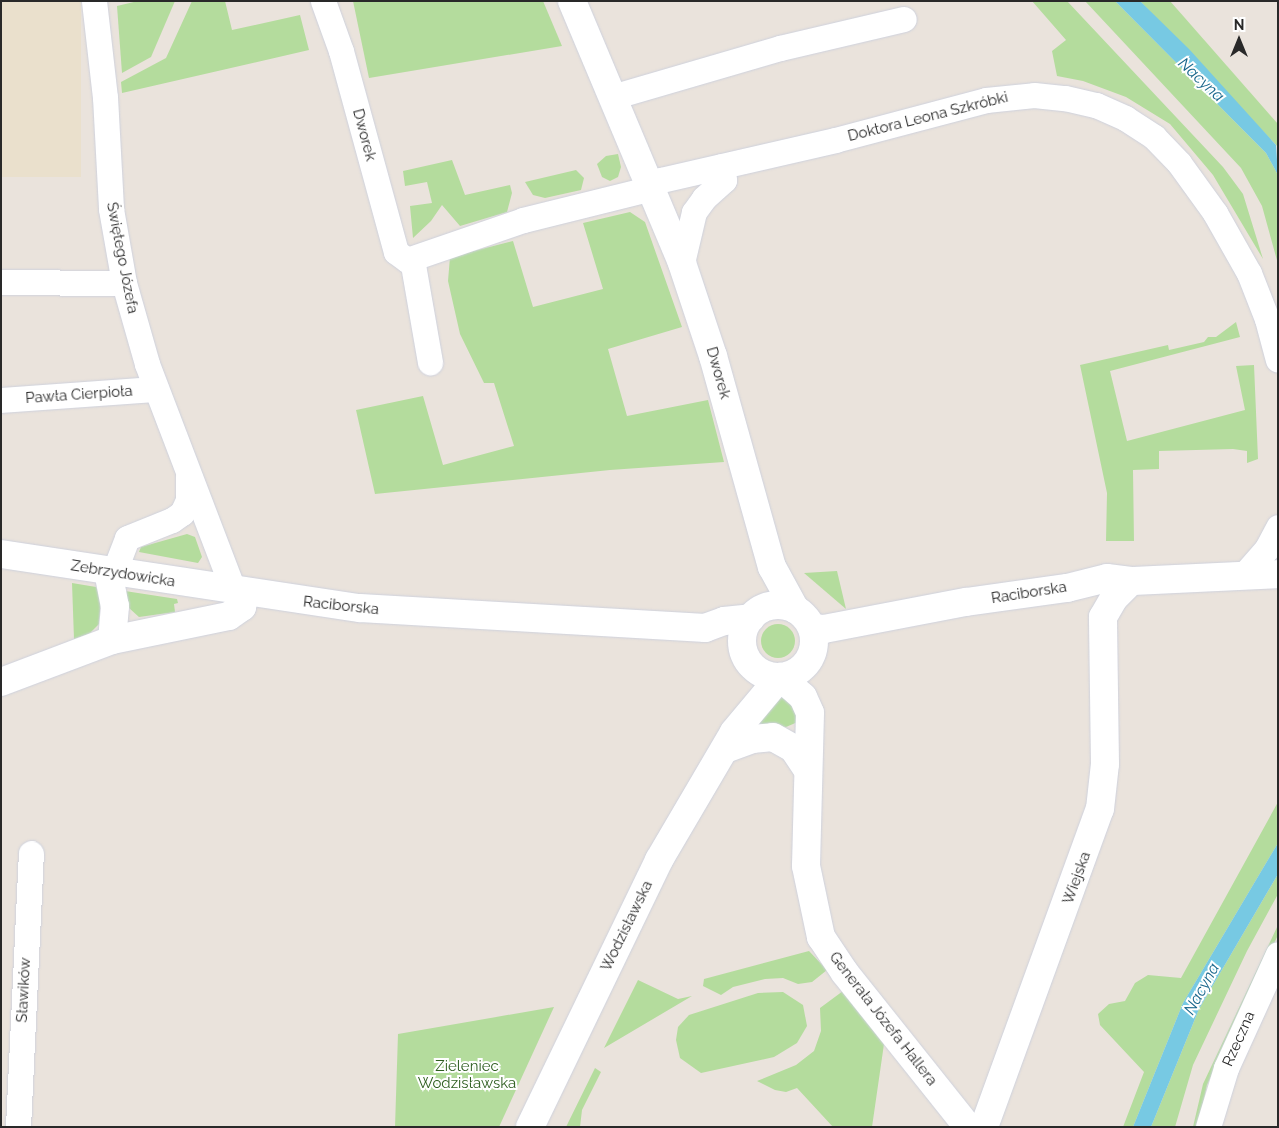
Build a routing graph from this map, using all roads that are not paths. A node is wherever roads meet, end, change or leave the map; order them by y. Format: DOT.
graph roads {
  1 [pos="94,1"];
  2 [pos="323,1"];
  3 [pos="572,1"];
  4 [pos="904,19"];
  5 [pos="612,97"];
  6 [pos="723,173"];
  7 [pos="650,185"];
  8 [pos="412,259"];
  9 [pos="682,263"];
  10 [pos="1,282"];
  11 [pos="124,283"];
  12 [pos="1278,360"];
  13 [pos="430,362"];
  14 [pos="156,389"];
  15 [pos="1,400"];
  16 [pos="188,476"];
  17 [pos="1278,527"];
  18 [pos="1,554"];
  19 [pos="111,572"];
  20 [pos="1278,574"];
  21 [pos="1243,576"];
  22 [pos="1130,581"];
  23 [pos="1067,588"];
  24 [pos="239,592"];
  25 [pos="791,598"];
  26 [pos="757,613"];
  27 [pos="1104,617"];
  28 [pos="851,624"];
  29 [pos="705,628"];
  30 [pos="112,640"];
  31 [pos="746,655"];
  32 [pos="780,676"];
  33 [pos="1,682"];
  34 [pos="730,740"];
  35 [pos="806,767"];
  36 [pos="31,853"];
  37 [pos="1278,954"];
  38 [pos="18,1127"];
  39 [pos="530,1127"];
  40 [pos="968,1127"];
  41 [pos="984,1127"];
  42 [pos="1208,1127"];
  1 -- 11 [label="street, Świętego Józefa"];
  2 -- 8 [label="street, Dworek"];
  3 -- 5 [label="street, Dworek"];
  4 -- 5 [label="street"];
  5 -- 7 [label="street, Dworek"];
  6 -- 7 [label="street, Doktora Leona Szkróbki"];
  6 -- 9 [label="street"];
  6 -- 12 [label="street, Doktora Leona Szkróbki"];
  7 -- 8 [label="street"];
  7 -- 9 [label="street, Dworek"];
  8 -- 13 [label="street"];
  9 -- 25 [label="street, Dworek"];
  10 -- 11 [label="street"];
  11 -- 14 [label="street, Świętego Józefa"];
  14 -- 15 [label="street, Pawła Cierpioła"];
  14 -- 16 [label="street, Świętego Józefa"];
  16 -- 19 [label="street, Świętego Józefa"];
  16 -- 24 [label="street, Świętego Józefa"];
  17 -- 21 [label="street"];
  18 -- 19 [label="street, Zebrzydowicka"];
  19 -- 24 [label="street, Zebrzydowicka"];
  19 -- 30 [label="street"];
  20 -- 21 [label="street, Raciborska"];
  21 -- 22 [label="street, Raciborska"];
  22 -- 23 [label="street, Raciborska"];
  22 -- 27 [label="street"];
  23 -- 27 [label="street"];
  23 -- 28 [label="street, Raciborska"];
  24 -- 29 [label="street, Raciborska"];
  24 -- 30 [label="street"];
  25 -- 26 [label="street, Dworek"];
  25 -- 26 [label="street"];
  25 -- 28 [label="street"];
  25 -- 28 [label="street, Raciborska"];
  25 -- 32 [label="street"];
  26 -- 29 [label="street, Raciborska"];
  26 -- 31 [label="street"];
  27 -- 41 [label="street, Wiejska"];
  29 -- 31 [label="street, Raciborska"];
  30 -- 33 [label="street"];
  31 -- 32 [label="street"];
  31 -- 34 [label="street, Wodzisławska"];
  32 -- 34 [label="street, Wodzisławska"];
  32 -- 35 [label="street, Generała Józefa Hallera"];
  34 -- 35 [label="street"];
  34 -- 39 [label="street, Wodzisławska"];
  35 -- 40 [label="street, Generała Józefa Hallera"];
  36 -- 38 [label="street, Sławików"];
  37 -- 42 [label="street, Rzeczna"];
}
